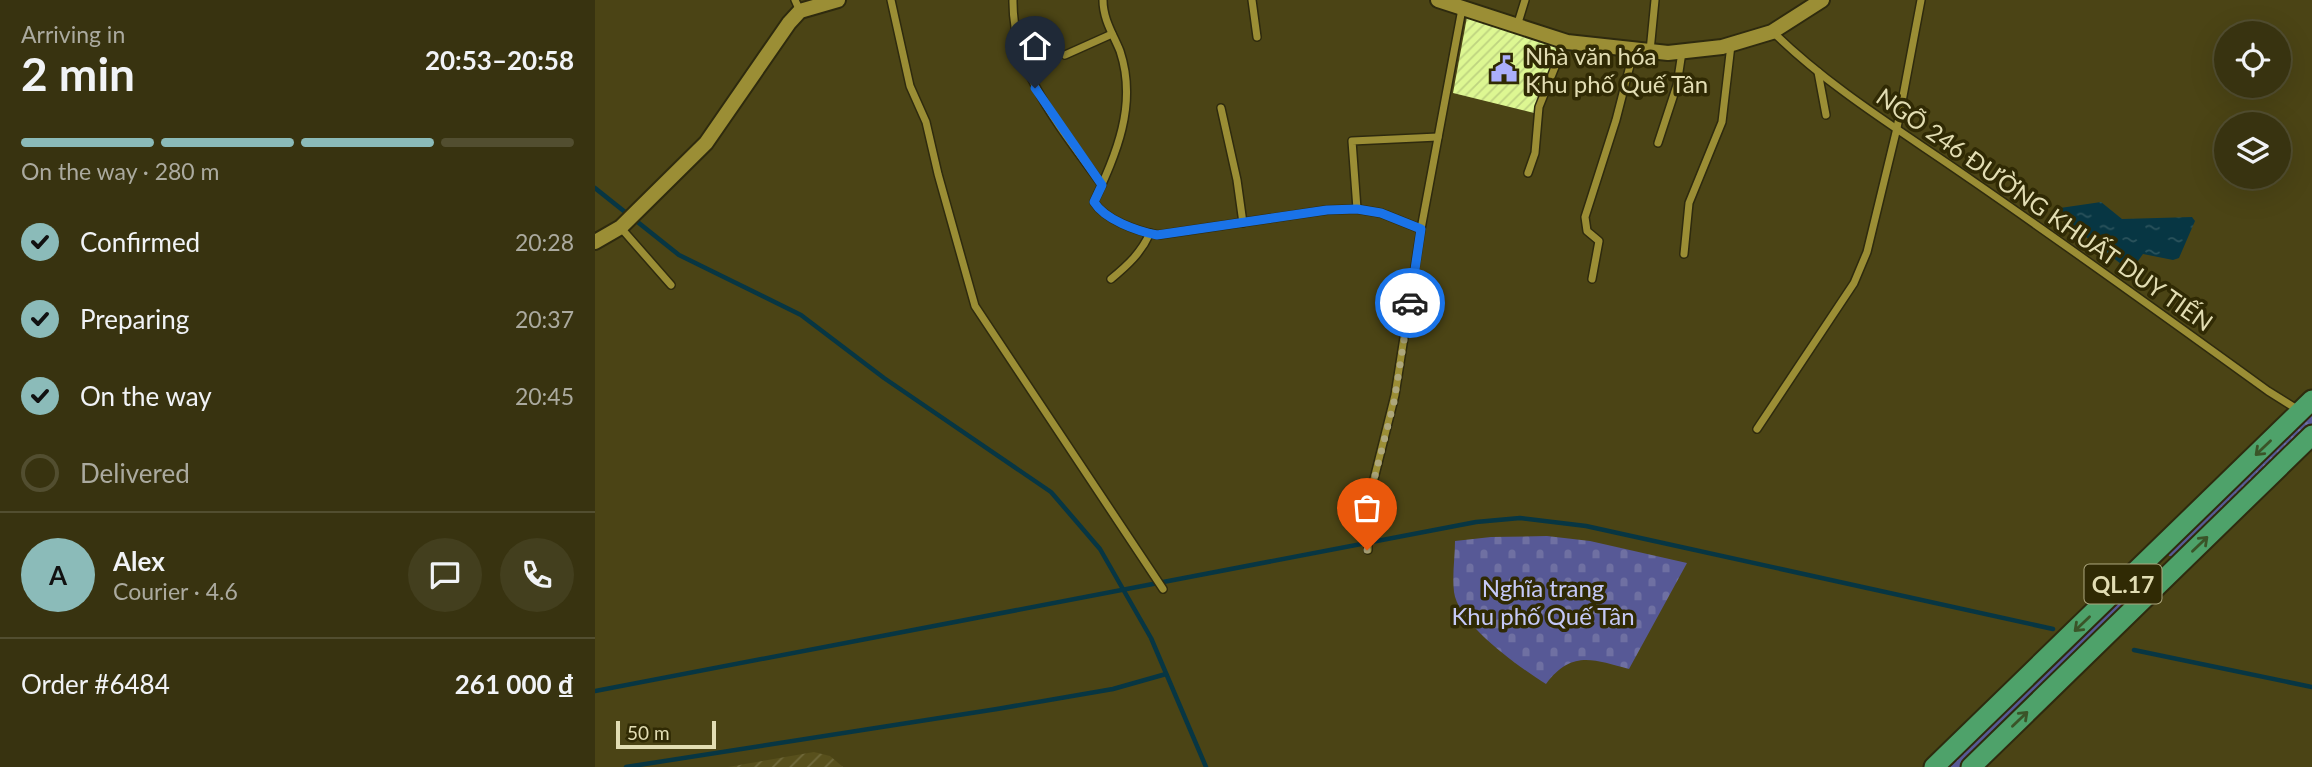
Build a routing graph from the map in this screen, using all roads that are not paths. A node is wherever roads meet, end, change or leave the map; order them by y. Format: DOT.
graph roads {
  1 [pos="838,0"];
  2 [pos="891,0"];
  3 [pos="1013,0"];
  4 [pos="1103,0"];
  5 [pos="1252,0"];
  6 [pos="1438,0"];
  7 [pos="1525,0"];
  8 [pos="1655,0"];
  9 [pos="1822,0"];
  10 [pos="1920,0"];
  11 [pos="797,6"];
  12 [pos="1801,7"];
  13 [pos="1462,9"];
  14 [pos="1517,26"];
  15 [pos="1772,32"];
  16 [pos="1112,34"];
  17 [pos="1257,37"];
  18 [pos="1565,42"];
  19 [pos="1731,44"];
  20 [pos="1642,50"];
  21 [pos="1683,51"];
  22 [pos="1065,55"];
  23 [pos="1818,71"];
  24 [pos="1221,108"];
  25 [pos="1826,115"];
  26 [pos="1897,128"];
  27 [pos="1438,137"];
  28 [pos="1658,144"];
  29 [pos="1528,173"];
  30 [pos="1102,185"];
  31 [pos="1357,209"];
  32 [pos="1243,223"];
  33 [pos="621,227"];
  34 [pos="1421,229"];
  35 [pos="1150,233"];
  36 [pos="595,242"];
  37 [pos="1683,254"];
  38 [pos="1111,279"];
  39 [pos="1591,279"];
  40 [pos="670,285"];
  41 [pos="2306,406"];
  42 [pos="1757,429"];
  43 [pos="2312,435"];
  44 [pos="1367,548"];
  45 [pos="2149,559"];
  46 [pos="2167,577"];
  47 [pos="1162,587"];
  48 [pos="1934,767"];
  49 [pos="1971,767"];
  1 -- 11 [label="main road"];
  2 -- 47 [label="street"];
  3 -- 30 [label="street"];
  4 -- 16 [label="street"];
  5 -- 17 [label="street"];
  6 -- 13 [label="main road"];
  7 -- 14 [label="street"];
  8 -- 20 [label="street"];
  9 -- 12 [label="main road"];
  10 -- 26 [label="street"];
  11 -- 33 [label="main road"];
  12 -- 15 [label="main road"];
  13 -- 14 [label="main road"];
  13 -- 27 [label="street"];
  14 -- 18 [label="main road"];
  15 -- 19 [label="main road"];
  15 -- 23 [label="street, NGÕ 246 ĐƯỜNG KHUẤT DUY TIẾN"];
  16 -- 22 [label="street"];
  16 -- 30 [label="street"];
  18 -- 20 [label="main road"];
  18 -- 29 [label="street"];
  19 -- 21 [label="main road"];
  19 -- 37 [label="street"];
  20 -- 21 [label="main road"];
  20 -- 39 [label="street"];
  21 -- 28 [label="street"];
  23 -- 25 [label="street"];
  23 -- 26 [label="street, NGÕ 246 ĐƯỜNG KHUẤT DUY TIẾN"];
  24 -- 32 [label="street"];
  26 -- 41 [label="street, NGÕ 246 ĐƯỜNG KHUẤT DUY TIẾN"];
  26 -- 42 [label="street"];
  27 -- 31 [label="street"];
  27 -- 34 [label="street"];
  30 -- 35 [label="street"];
  31 -- 32 [label="street"];
  31 -- 34 [label="street"];
  32 -- 35 [label="street"];
  33 -- 36 [label="main road"];
  33 -- 40 [label="street"];
  34 -- 44 [label="street"];
  35 -- 38 [label="street"];
  41 -- 45 [label="highway, QL.17, one-way"];
  46 -- 43 [label="highway, QL.17, one-way"];
  45 -- 46 [label="highway"];
  45 -- 48 [label="highway, QL.17, one-way"];
  49 -- 46 [label="highway, QL.17, one-way"];
}
